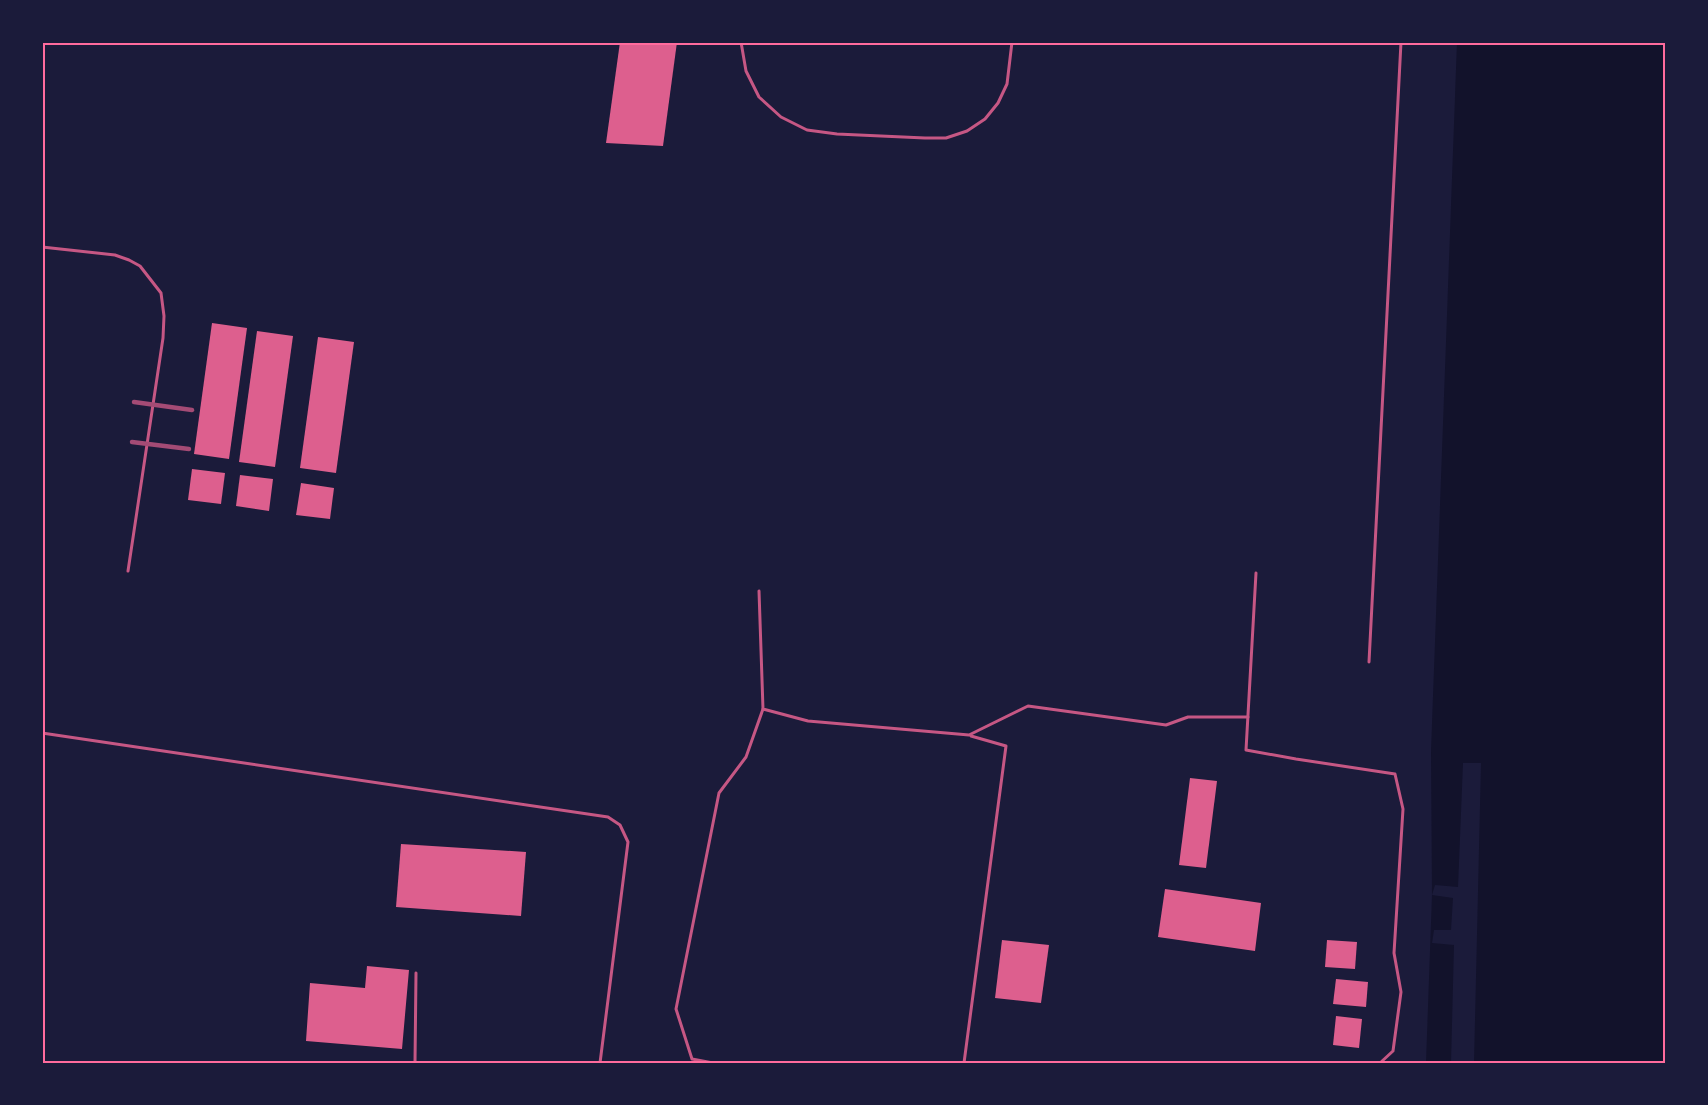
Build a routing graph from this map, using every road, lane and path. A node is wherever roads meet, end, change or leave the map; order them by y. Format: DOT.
graph roads {
  1 [pos="741,42"];
  2 [pos="1012,42"];
  3 [pos="1401,42"];
  4 [pos="42,247"];
  5 [pos="128,571"];
  6 [pos="1256,573"];
  7 [pos="759,591"];
  8 [pos="1369,662"];
  9 [pos="763,710"];
  10 [pos="1248,717"];
  11 [pos="42,733"];
  12 [pos="969,735"];
  13 [pos="416,973"];
  14 [pos="415,1063"];
  15 [pos="600,1063"];
  16 [pos="713,1063"];
  17 [pos="964,1063"];
  18 [pos="1380,1063"];
  1 -- 2 [label="lane"];
  3 -- 8 [label="lane"];
  4 -- 5 [label="lane"];
  6 -- 10 [label="lane"];
  7 -- 9 [label="lane"];
  9 -- 12 [label="lane"];
  9 -- 16 [label="lane"];
  10 -- 12 [label="lane"];
  10 -- 18 [label="lane"];
  11 -- 15 [label="lane"];
  12 -- 17 [label="lane"];
  13 -- 14 [label="lane"];
}
